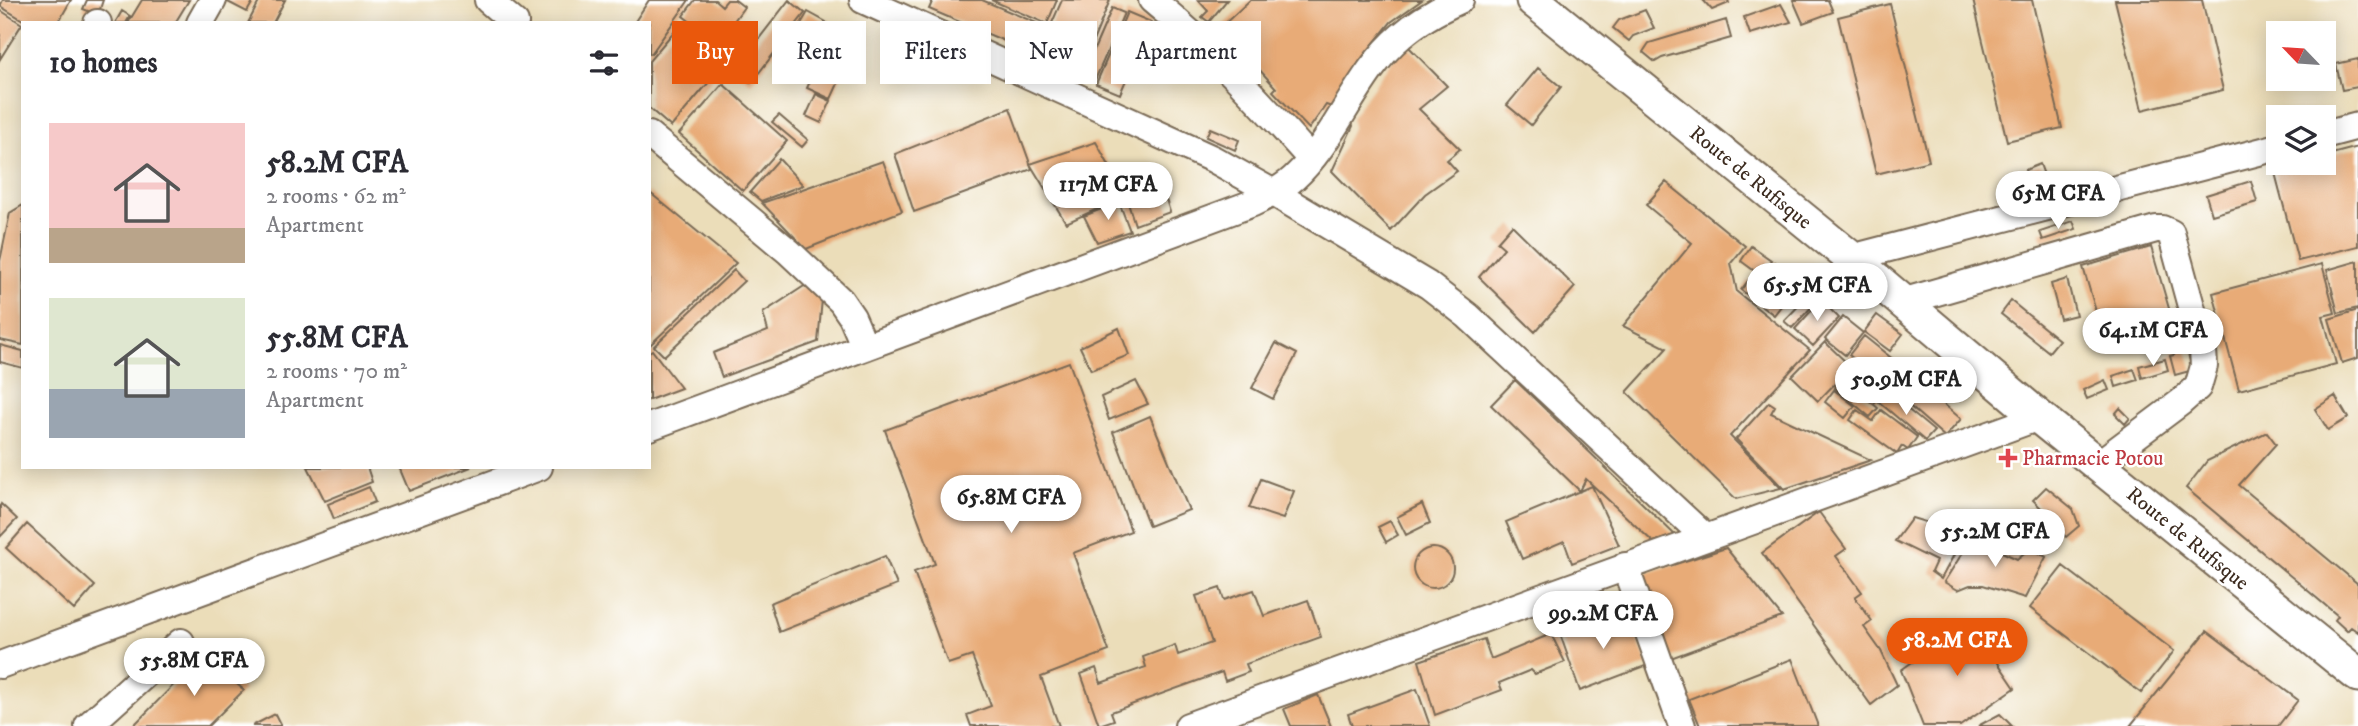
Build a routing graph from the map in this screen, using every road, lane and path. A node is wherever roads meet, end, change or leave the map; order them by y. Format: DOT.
graph roads {
  1 [pos="214,0"];
  2 [pos="488,0"];
  3 [pos="863,0"];
  4 [pos="1152,0"];
  5 [pos="1460,0"];
  6 [pos="1533,0"];
  7 [pos="201,21"];
  8 [pos="513,21"];
  9 [pos="2358,126"];
  10 [pos="2336,132"];
  11 [pos="651,137"];
  12 [pos="2266,150"];
  13 [pos="1311,159"];
  14 [pos="1274,193"];
  15 [pos="1851,258"];
  16 [pos="1902,302"];
  17 [pos="865,348"];
  18 [pos="2039,418"];
  19 [pos="651,426"];
  20 [pos="2097,464"];
  21 [pos="534,469"];
  22 [pos="1706,538"];
  23 [pos="1625,566"];
  24 [pos="181,642"];
  25 [pos="0,665"];
  26 [pos="2358,675"];
  27 [pos="88,726"];
  28 [pos="1188,726"];
  29 [pos="1682,726"];
  1 -- 7 [label="street"];
  2 -- 8 [label="street"];
  3 -- 14 [label="street"];
  4 -- 13 [label="street"];
  5 -- 13 [label="street"];
  6 -- 15 [label="main road, Route de Rufisque"];
  9 -- 10 [label="street"];
  11 -- 17 [label="street"];
  12 -- 15 [label="street"];
  13 -- 14 [label="street"];
  14 -- 17 [label="street"];
  14 -- 22 [label="street"];
  15 -- 16 [label="main road, Route de Rufisque"];
  16 -- 18 [label="main road, Route de Rufisque"];
  16 -- 20 [label="street"];
  17 -- 19 [label="street"];
  18 -- 20 [label="main road, Route de Rufisque"];
  18 -- 22 [label="street"];
  20 -- 26 [label="main road, Route de Rufisque"];
  21 -- 25 [label="street"];
  22 -- 23 [label="street"];
  23 -- 28 [label="street"];
  23 -- 29 [label="street"];
  24 -- 27 [label="street"];
}
